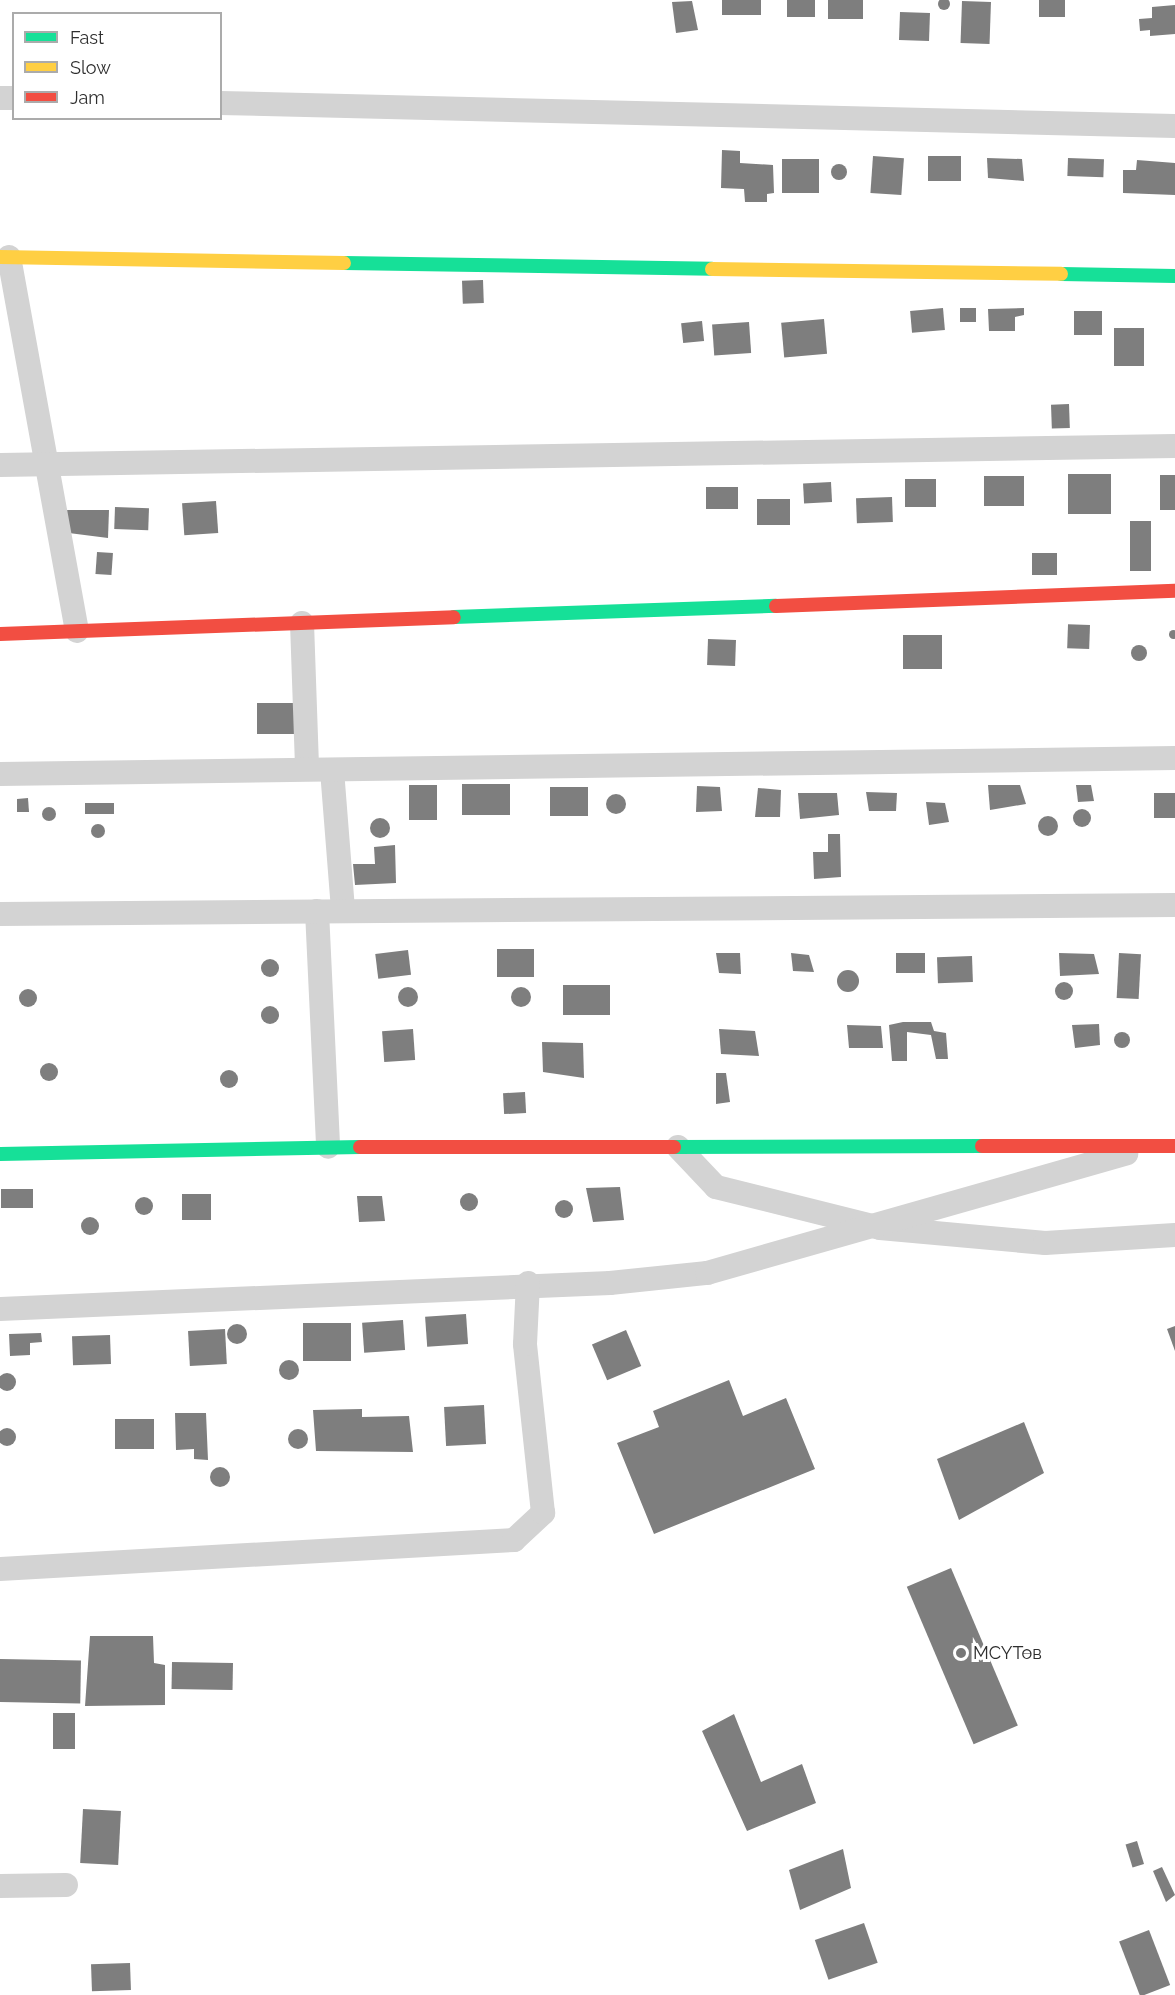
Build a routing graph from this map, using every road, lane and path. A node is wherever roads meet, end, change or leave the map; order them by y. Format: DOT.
graph roads {
  1 [pos="222,103"];
  2 [pos="1175,126"];
  3 [pos="4,257"];
  4 [pos="1175,276"];
  5 [pos="1175,446"];
  6 [pos="51,464"];
  7 [pos="0,465"];
  8 [pos="1175,591"];
  9 [pos="302,623"];
  10 [pos="77,631"];
  11 [pos="0,634"];
  12 [pos="1175,758"];
  13 [pos="307,767"];
  14 [pos="332,770"];
  15 [pos="0,774"];
  16 [pos="1175,904"];
  17 [pos="317,911"];
  18 [pos="343,911"];
  19 [pos="0,914"];
  20 [pos="1163,1146"];
  21 [pos="328,1147"];
  22 [pos="678,1147"];
  23 [pos="0,1154"];
  24 [pos="880,1228"];
  25 [pos="1175,1235"];
  26 [pos="528,1283"];
  27 [pos="0,1309"];
  28 [pos="0,1569"];
  29 [pos="66,1885"];
  30 [pos="0,1886"];
  1 -- 2 [label="street"];
  3 -- 4 [label="street"];
  3 -- 6 [label="street"];
  5 -- 6 [label="street"];
  6 -- 7 [label="street"];
  6 -- 10 [label="street"];
  8 -- 9 [label="street"];
  9 -- 10 [label="street"];
  9 -- 13 [label="street"];
  10 -- 11 [label="street"];
  12 -- 14 [label="street"];
  13 -- 14 [label="street"];
  13 -- 15 [label="street"];
  14 -- 18 [label="street"];
  16 -- 18 [label="street"];
  17 -- 18 [label="street"];
  17 -- 19 [label="street"];
  17 -- 21 [label="street"];
  20 -- 22 [label="street"];
  20 -- 24 [label="street"];
  21 -- 22 [label="street"];
  21 -- 23 [label="street"];
  22 -- 24 [label="street"];
  24 -- 25 [label="street"];
  24 -- 26 [label="street"];
  26 -- 27 [label="street"];
  26 -- 28 [label="street"];
  29 -- 30 [label="street"];
}
